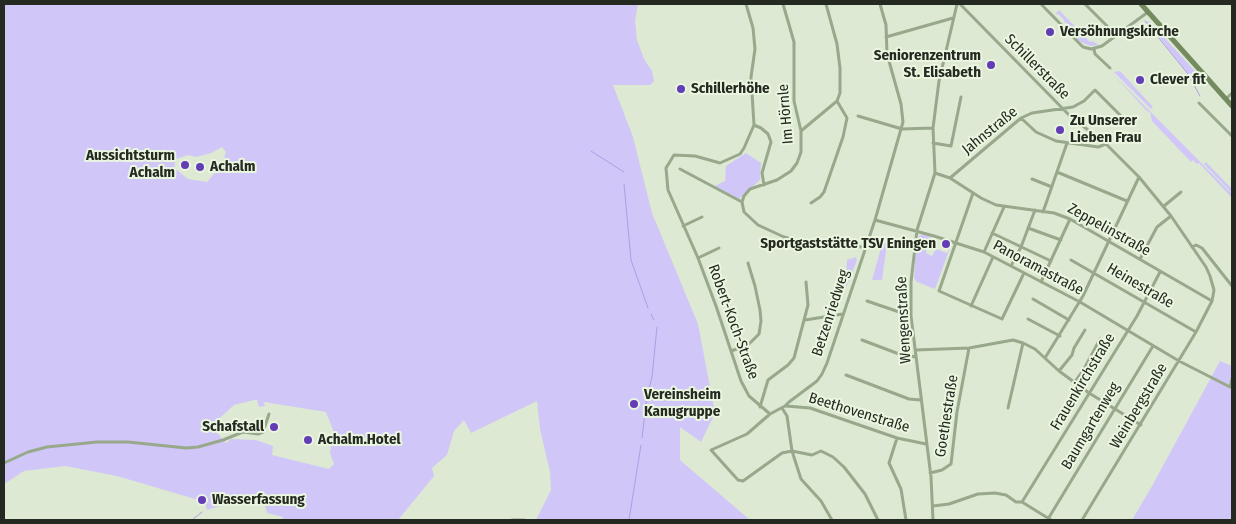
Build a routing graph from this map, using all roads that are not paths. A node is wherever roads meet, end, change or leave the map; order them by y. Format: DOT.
graph roads {
  1 [pos="746,4"];
  2 [pos="783,4"];
  3 [pos="826,4"];
  4 [pos="880,4"];
  5 [pos="958,4"];
  6 [pos="1041,4"];
  7 [pos="1085,4"];
  8 [pos="1141,4"];
  9 [pos="1148,12"];
  10 [pos="953,18"];
  11 [pos="1116,35"];
  12 [pos="886,37"];
  13 [pos="1094,49"];
  14 [pos="1110,68"];
  15 [pos="1232,93"];
  16 [pos="961,97"];
  17 [pos="1226,99"];
  18 [pos="837,101"];
  19 [pos="1199,103"];
  20 [pos="1232,106"];
  21 [pos="1062,108"];
  22 [pos="858,116"];
  23 [pos="1120,116"];
  24 [pos="1021,118"];
  25 [pos="754,125"];
  26 [pos="933,128"];
  27 [pos="902,129"];
  28 [pos="801,131"];
  29 [pos="1232,136"];
  30 [pos="933,143"];
  31 [pos="1067,143"];
  32 [pos="1106,144"];
  33 [pos="680,169"];
  34 [pos="1057,172"];
  35 [pos="935,173"];
  36 [pos="1139,177"];
  37 [pos="950,178"];
  38 [pos="1032,180"];
  39 [pos="764,184"];
  40 [pos="1052,187"];
  41 [pos="1181,192"];
  42 [pos="973,194"];
  43 [pos="1128,201"];
  44 [pos="742,202"];
  45 [pos="811,203"];
  46 [pos="1164,206"];
  47 [pos="1004,207"];
  48 [pos="1035,210"];
  49 [pos="1043,212"];
  50 [pos="1171,216"];
  51 [pos="702,217"];
  52 [pos="1070,219"];
  53 [pos="875,220"];
  54 [pos="683,226"];
  55 [pos="1028,228"];
  56 [pos="917,230"];
  57 [pos="992,233"];
  58 [pos="1061,240"];
  59 [pos="1109,241"];
  60 [pos="955,242"];
  61 [pos="865,247"];
  62 [pos="1021,247"];
  63 [pos="1192,247"];
  64 [pos="719,248"];
  65 [pos="984,252"];
  66 [pos="993,257"];
  67 [pos="698,258"];
  68 [pos="1140,259"];
  69 [pos="1071,260"];
  70 [pos="1051,261"];
  71 [pos="748,263"];
  72 [pos="1011,266"];
  73 [pos="1094,272"];
  74 [pos="1160,272"];
  75 [pos="1024,273"];
  76 [pos="806,282"];
  77 [pos="1041,282"];
  78 [pos="1232,286"];
  79 [pos="867,300"];
  80 [pos="1033,300"];
  81 [pos="1212,301"];
  82 [pos="1080,302"];
  83 [pos="1145,302"];
  84 [pos="971,306"];
  85 [pos="843,314"];
  86 [pos="911,316"];
  87 [pos="1028,319"];
  88 [pos="805,320"];
  89 [pos="1069,320"];
  90 [pos="1084,330"];
  91 [pos="1128,331"];
  92 [pos="1196,332"];
  93 [pos="1060,336"];
  94 [pos="1100,339"];
  95 [pos="862,340"];
  96 [pos="1024,343"];
  97 [pos="1153,346"];
  98 [pos="969,348"];
  99 [pos="916,350"];
  100 [pos="731,351"];
  101 [pos="916,357"];
  102 [pos="1045,358"];
  103 [pos="1179,362"];
  104 [pos="1059,371"];
  105 [pos="846,375"];
  106 [pos="1232,379"];
  107 [pos="1074,383"];
  108 [pos="1089,393"];
  109 [pos="921,400"];
  110 [pos="760,407"];
  111 [pos="784,407"];
  112 [pos="1008,408"];
  113 [pos="1115,409"];
  114 [pos="269,414"];
  115 [pos="770,414"];
  116 [pos="1141,425"];
  117 [pos="897,438"];
  118 [pos="926,444"];
  119 [pos="792,451"];
  120 [pos="4,463"];
  121 [pos="930,472"];
  122 [pos="1022,502"];
  123 [pos="933,506"];
  124 [pos="1049,519"];
  125 [pos="512,520"];
  126 [pos="524,520"];
  127 [pos="832,520"];
  128 [pos="878,520"];
  129 [pos="906,520"];
  130 [pos="933,520"];
  131 [pos="1082,520"];
  1 -- 25 [label="street, Robert-Koch-Straße"];
  2 -- 28 [label="street, Im Hörnle"];
  3 -- 18 [label="street"];
  4 -- 12 [label="street, Betzenriedweg"];
  5 -- 10 [label="street, Wengenstraße"];
  5 -- 21 [label="street, Schillerstraße"];
  6 -- 13 [label="street"];
  7 -- 11 [label="street"];
  8 -- 9 [label="main road"];
  9 -- 11 [label="street"];
  9 -- 17 [label="main road"];
  10 -- 12 [label="street"];
  10 -- 26 [label="street, Wengenstraße"];
  11 -- 13 [label="street"];
  12 -- 27 [label="street, Betzenriedweg"];
  13 -- 14 [label="street"];
  15 -- 17 [label="street"];
  16 -- 30 [label="street"];
  17 -- 20 [label="main road"];
  18 -- 28 [label="street"];
  18 -- 45 [label="street"];
  19 -- 29 [label="street"];
  21 -- 23 [label="street, Jahnstraße"];
  21 -- 24 [label="street, Jahnstraße"];
  21 -- 32 [label="street, Schillerstraße"];
  22 -- 27 [label="street"];
  24 -- 31 [label="street"];
  24 -- 37 [label="street, Jahnstraße"];
  25 -- 39 [label="street"];
  25 -- 54 [label="street, Robert-Koch-Straße"];
  26 -- 27 [label="street"];
  26 -- 30 [label="street, Wengenstraße"];
  27 -- 53 [label="street, Betzenriedweg"];
  28 -- 39 [label="street, Im Hörnle"];
  30 -- 35 [label="street, Wengenstraße"];
  31 -- 32 [label="street"];
  31 -- 34 [label="street"];
  32 -- 36 [label="street, Schillerstraße"];
  33 -- 44 [label="street"];
  34 -- 40 [label="street"];
  34 -- 43 [label="street"];
  35 -- 37 [label="street, Zeppelinstraße"];
  35 -- 56 [label="street, Wengenstraße"];
  36 -- 43 [label="street"];
  36 -- 46 [label="street, Schillerstraße"];
  37 -- 42 [label="street, Zeppelinstraße"];
  38 -- 40 [label="street"];
  39 -- 44 [label="street, Im Hörnle"];
  40 -- 49 [label="street"];
  41 -- 46 [label="street"];
  42 -- 47 [label="street, Zeppelinstraße"];
  42 -- 60 [label="street"];
  43 -- 59 [label="street"];
  44 -- 61 [label="street"];
  46 -- 50 [label="street, Schillerstraße"];
  47 -- 48 [label="street, Zeppelinstraße"];
  47 -- 57 [label="street"];
  48 -- 49 [label="street, Zeppelinstraße"];
  48 -- 55 [label="street"];
  49 -- 52 [label="street, Zeppelinstraße"];
  50 -- 63 [label="street, Schillerstraße"];
  50 -- 68 [label="street"];
  51 -- 54 [label="street"];
  52 -- 58 [label="street"];
  52 -- 59 [label="street, Zeppelinstraße"];
  53 -- 56 [label="street, Panoramastraße"];
  53 -- 61 [label="street, Betzenriedweg"];
  54 -- 67 [label="street, Robert-Koch-Straße"];
  55 -- 58 [label="street"];
  55 -- 62 [label="street"];
  56 -- 60 [label="street, Panoramastraße"];
  56 -- 86 [label="street, Wengenstraße"];
  57 -- 62 [label="street"];
  57 -- 65 [label="street"];
  58 -- 70 [label="street"];
  59 -- 68 [label="street, Zeppelinstraße"];
  59 -- 73 [label="street"];
  60 -- 65 [label="street, Panoramastraße"];
  60 -- 84 [label="street"];
  61 -- 85 [label="street, Betzenriedweg"];
  62 -- 70 [label="street"];
  62 -- 72 [label="street"];
  63 -- 78 [label="street"];
  63 -- 81 [label="street, Schillerstraße"];
  64 -- 67 [label="street, Robert-Koch-Straße"];
  65 -- 66 [label="street, Panoramastraße"];
  66 -- 72 [label="street, Panoramastraße"];
  66 -- 84 [label="street"];
  67 -- 100 [label="street, Robert-Koch-Straße"];
  68 -- 74 [label="street, Zeppelinstraße"];
  69 -- 73 [label="street, Heinestraße"];
  70 -- 77 [label="street"];
  71 -- 100 [label="street"];
  72 -- 75 [label="street, Panoramastraße"];
  73 -- 82 [label="street"];
  73 -- 83 [label="street, Heinestraße"];
  74 -- 81 [label="street, Zeppelinstraße"];
  74 -- 83 [label="street, Frauenkirchstraße"];
  75 -- 77 [label="street, Panoramastraße"];
  75 -- 84 [label="street"];
  76 -- 88 [label="street"];
  77 -- 82 [label="street, Panoramastraße"];
  79 -- 86 [label="street"];
  80 -- 89 [label="street"];
  81 -- 92 [label="street, Weinbergstraße"];
  82 -- 89 [label="street"];
  82 -- 91 [label="street, Panoramastraße"];
  83 -- 91 [label="street, Frauenkirchstraße"];
  83 -- 92 [label="street, Heinestraße"];
  85 -- 88 [label="street"];
  85 -- 111 [label="street, Betzenriedweg"];
  86 -- 99 [label="street, Wengenstraße"];
  87 -- 93 [label="street"];
  88 -- 110 [label="street"];
  89 -- 93 [label="street"];
  90 -- 104 [label="street"];
  91 -- 97 [label="street, Panoramastraße"];
  91 -- 108 [label="street, Frauenkirchstraße"];
  92 -- 103 [label="street, Weinbergstraße"];
  93 -- 102 [label="street"];
  94 -- 107 [label="street"];
  95 -- 101 [label="street"];
  96 -- 98 [label="street"];
  96 -- 102 [label="street"];
  96 -- 112 [label="street"];
  97 -- 103 [label="street, Panoramastraße"];
  97 -- 113 [label="street, Baumgartenweg"];
  98 -- 99 [label="street"];
  98 -- 121 [label="street, Goethestraße"];
  99 -- 101 [label="street, Wengenstraße"];
  100 -- 110 [label="street, Robert-Koch-Straße"];
  101 -- 109 [label="street, Wengenstraße"];
  102 -- 104 [label="street"];
  103 -- 106 [label="street, Panoramastraße"];
  103 -- 116 [label="street, Weinbergstraße"];
  104 -- 107 [label="street"];
  105 -- 109 [label="street"];
  107 -- 108 [label="street"];
  108 -- 113 [label="street"];
  108 -- 122 [label="street, Frauenkirchstraße"];
  109 -- 118 [label="street, Wengenstraße"];
  110 -- 115 [label="street, Robert-Koch-Straße"];
  111 -- 115 [label="street, Betzenriedweg"];
  111 -- 117 [label="street, Beethovenstraße"];
  111 -- 119 [label="street"];
  113 -- 116 [label="street"];
  113 -- 124 [label="street, Baumgartenweg"];
  114 -- 120 [label="street"];
  115 -- 119 [label="street, Betzenriedweg"];
  116 -- 131 [label="street, Weinbergstraße"];
  117 -- 118 [label="street, Beethovenstraße"];
  117 -- 129 [label="street"];
  118 -- 121 [label="street, Wengenstraße"];
  119 -- 127 [label="street"];
  119 -- 128 [label="street"];
  121 -- 123 [label="street, Wengenstraße"];
  122 -- 123 [label="street"];
  122 -- 124 [label="street"];
  123 -- 130 [label="street, Wengenstraße"];
  125 -- 126 [label="street"];
}
